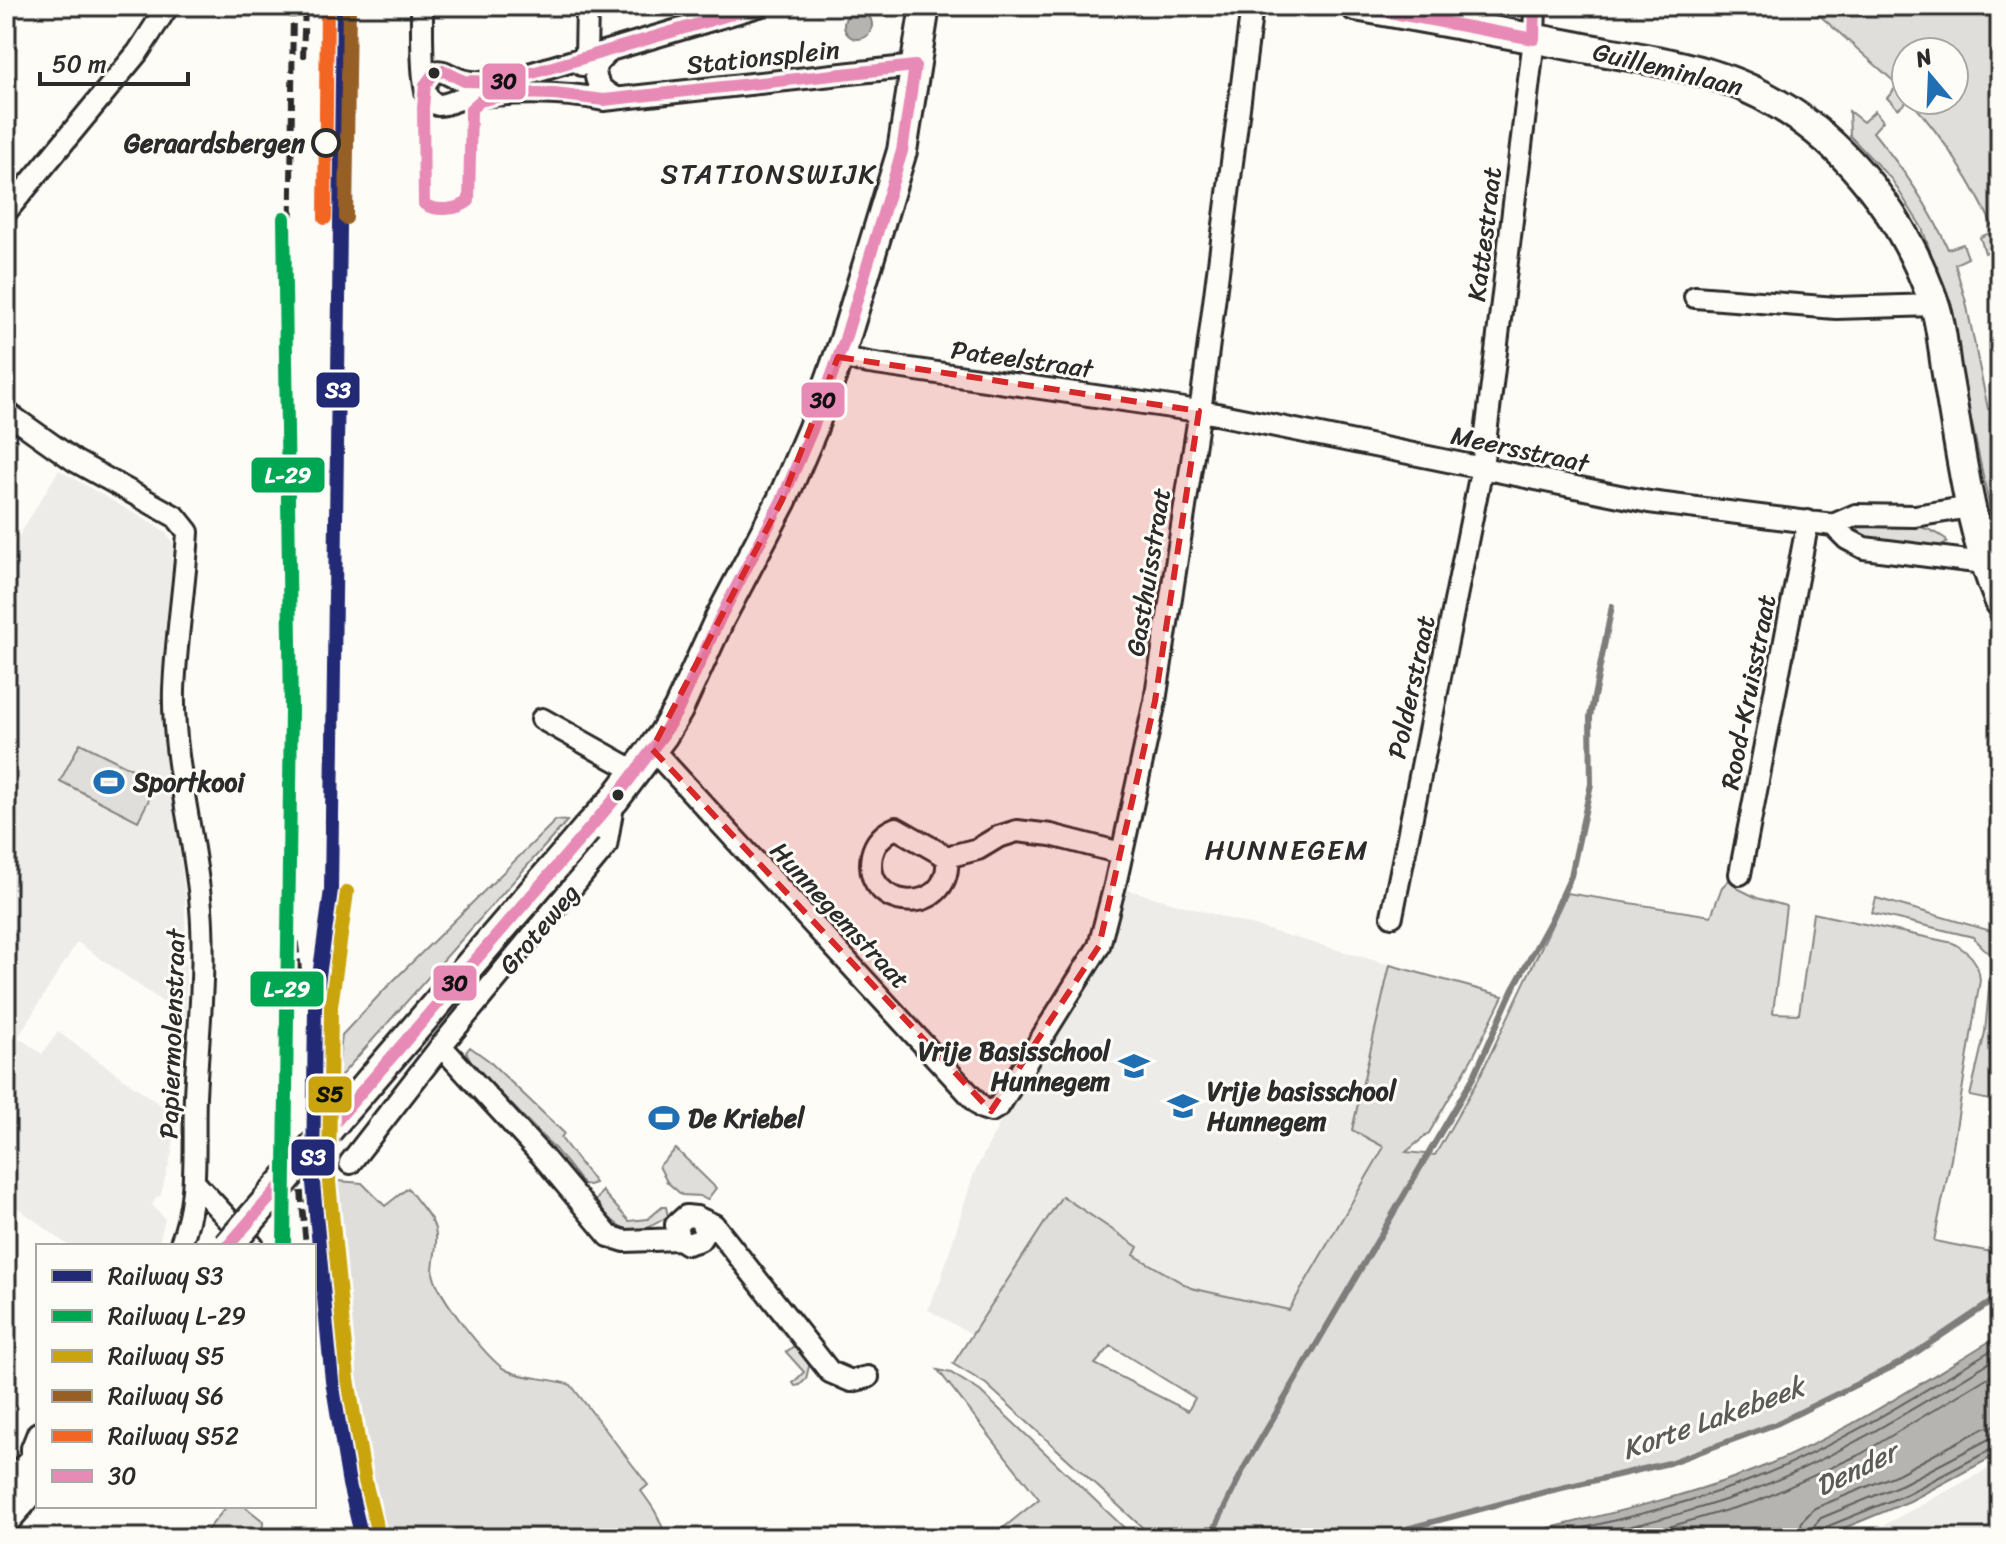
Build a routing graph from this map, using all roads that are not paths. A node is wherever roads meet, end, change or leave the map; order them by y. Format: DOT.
graph roads {
  1 [pos="168,6"];
  2 [pos="422,6"];
  3 [pos="587,6"];
  4 [pos="759,6"];
  5 [pos="925,6"];
  6 [pos="1252,6"];
  7 [pos="1355,6"];
  8 [pos="1535,6"];
  9 [pos="1534,39"];
  10 [pos="612,49"];
  11 [pos="586,57"];
  12 [pos="915,66"];
  13 [pos="434,73"];
  14 [pos="488,97"];
  15 [pos="616,98"];
  16 [pos="449,104"];
  17 [pos="6,212"];
  18 [pos="1695,297"];
  19 [pos="1935,305"];
  20 [pos="838,357"];
  21 [pos="1199,411"];
  22 [pos="6,412"];
  23 [pos="1482,467"];
  24 [pos="1970,507"];
  25 [pos="1808,521"];
  26 [pos="1833,525"];
  27 [pos="1984,563"];
  28 [pos="2000,602"];
  29 [pos="542,719"];
  30 [pos="644,760"];
  31 [pos="614,800"];
  32 [pos="1121,853"];
  33 [pos="947,857"];
  34 [pos="1740,874"];
  35 [pos="1392,916"];
  36 [pos="441,1046"];
  37 [pos="991,1111"];
  38 [pos="350,1163"];
  39 [pos="195,1183"];
  40 [pos="700,1219"];
  41 [pos="671,1234"];
  42 [pos="725,1238"];
  43 [pos="700,1240"];
  44 [pos="181,1244"];
  45 [pos="230,1244"];
  46 [pos="251,1244"];
  47 [pos="868,1377"];
  48 [pos="36,1438"];
  49 [pos="36,1468"];
  50 [pos="6,1487"];
  51 [pos="6,1519"];
  1 -- 17 [label="street"];
  2 -- 13 [label="street"];
  3 -- 11 [label="street"];
  4 -- 10 [label="street, Stationsplein"];
  5 -- 12 [label="main road, Groteweg"];
  6 -- 21 [label="street, Gasthuisstraat"];
  7 -- 9 [label="main road, Guilleminlaan"];
  8 -- 9 [label="street, Kattestraat"];
  9 -- 19 [label="main road, Guilleminlaan"];
  9 -- 23 [label="street, Kattestraat"];
  10 -- 11 [label="street, Stationsplein"];
  10 -- 15 [label="street"];
  11 -- 13 [label="street, Stationsplein"];
  11 -- 14 [label="street, Stationsplein"];
  12 -- 15 [label="street, Stationsplein"];
  12 -- 20 [label="main road, Groteweg"];
  13 -- 16 [label="street"];
  13 -- 16 [label="street"];
  14 -- 15 [label="street, Stationsplein"];
  14 -- 16 [label="street, Stationsplein"];
  18 -- 19 [label="street"];
  19 -- 24 [label="main road, Guilleminlaan"];
  20 -- 21 [label="street, Pateelstraat"];
  20 -- 30 [label="main road, Groteweg"];
  21 -- 23 [label="street, Meersstraat"];
  21 -- 32 [label="street, Gasthuisstraat"];
  22 -- 39 [label="street, Papiermolenstraat"];
  23 -- 25 [label="street, Meersstraat"];
  23 -- 35 [label="street, Polderstraat"];
  24 -- 26 [label="street, Meersstraat"];
  24 -- 27 [label="main road, Guilleminlaan"];
  25 -- 26 [label="street, Meersstraat"];
  25 -- 34 [label="street, Rood-Kruisstraat"];
  26 -- 27 [label="street, Meersstraat"];
  27 -- 28 [label="main road, Guilleminlaan"];
  29 -- 30 [label="street, Hunnegemstraat"];
  30 -- 31 [label="main road, Groteweg"];
  30 -- 37 [label="street, Hunnegemstraat"];
  31 -- 36 [label="street, Groteweg"];
  31 -- 45 [label="main road, Groteweg, bridge"];
  32 -- 33 [label="street"];
  32 -- 37 [label="street, Gasthuisstraat"];
  33 -- 33 [label="street"];
  36 -- 38 [label="street, Groteweg"];
  36 -- 41 [label="street"];
  39 -- 44 [label="street"];
  39 -- 46 [label="street"];
  40 -- 41 [label="street"];
  40 -- 42 [label="street"];
  40 -- 43 [label="street"];
  41 -- 43 [label="street"];
  42 -- 43 [label="street"];
  42 -- 47 [label="street"];
  48 -- 49 [label="street"];
  49 -- 50 [label="main road"];
  49 -- 51 [label="main road"];
}
